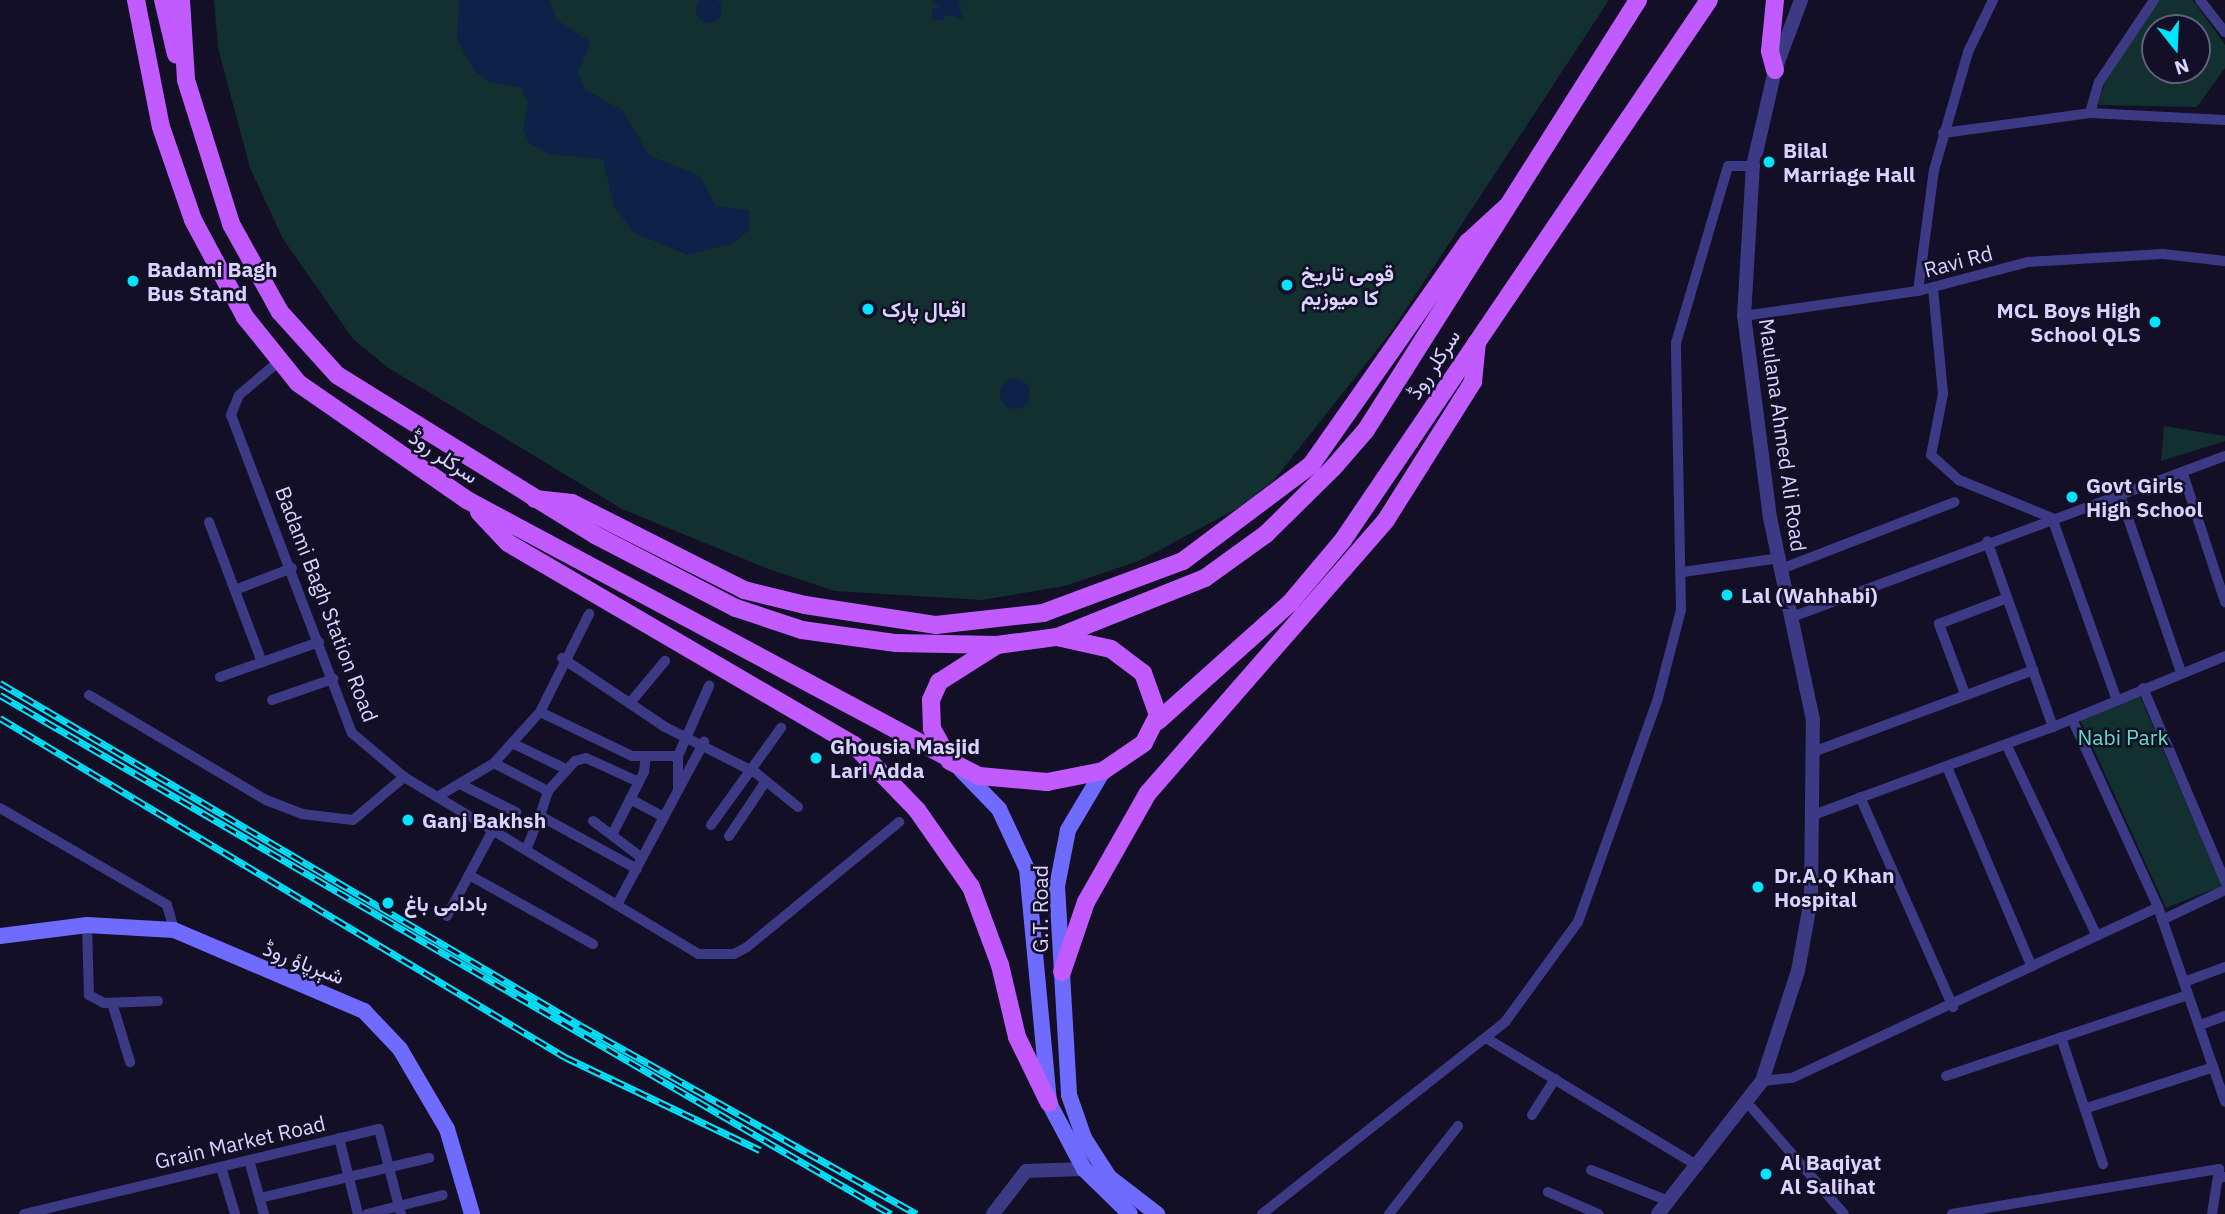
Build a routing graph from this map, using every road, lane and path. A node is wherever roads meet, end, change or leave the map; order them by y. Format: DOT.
graph roads {
  1 [pos="136,0"];
  2 [pos="163,0"];
  3 [pos="181,0"];
  4 [pos="1637,0"];
  5 [pos="1709,0"];
  6 [pos="1775,0"];
  7 [pos="1801,0"];
  8 [pos="1993,0"];
  9 [pos="2154,0"];
  10 [pos="2200,0"];
  11 [pos="2225,32"];
  12 [pos="1774,70"];
  13 [pos="186,80"];
  14 [pos="2090,113"];
  15 [pos="2225,120"];
  16 [pos="1943,133"];
  17 [pos="1753,166"];
  18 [pos="1506,207"];
  19 [pos="2225,261"];
  20 [pos="1933,288"];
  21 [pos="1918,291"];
  22 [pos="1744,316"];
  23 [pos="1477,339"];
  24 [pos="277,363"];
  25 [pos="2225,456"];
  26 [pos="2183,474"];
  27 [pos="2120,495"];
  28 [pos="535,499"];
  29 [pos="467,500"];
  30 [pos="1955,502"];
  31 [pos="2052,518"];
  32 [pos="209,522"];
  33 [pos="1987,541"];
  34 [pos="1781,564"];
  35 [pos="292,568"];
  36 [pos="1683,572"];
  37 [pos="235,590"];
  38 [pos="2007,598"];
  39 [pos="2225,602"];
  40 [pos="589,614"];
  41 [pos="1792,617"];
  42 [pos="1057,637"];
  43 [pos="319,642"];
  44 [pos="997,645"];
  45 [pos="2225,656"];
  46 [pos="562,659"];
  47 [pos="665,661"];
  48 [pos="262,662"];
  49 [pos="2033,670"];
  50 [pos="2180,672"];
  51 [pos="220,677"];
  52 [pos="332,679"];
  53 [pos="709,686"];
  54 [pos="2143,688"];
  55 [pos="1965,694"];
  56 [pos="89,695"];
  57 [pos="2116,698"];
  58 [pos="272,700"];
  59 [pos="630,702"];
  60 [pos="540,712"];
  61 [pos="2072,719"];
  62 [pos="1158,720"];
  63 [pos="2053,727"];
  64 [pos="780,728"];
  65 [pos="686,732"];
  66 [pos="704,742"];
  67 [pos="516,745"];
  68 [pos="2007,746"];
  69 [pos="1813,752"];
  70 [pos="646,756"];
  71 [pos="678,756"];
  72 [pos="945,756"];
  73 [pos="494,763"];
  74 [pos="1947,767"];
  75 [pos="564,768"];
  76 [pos="960,768"];
  77 [pos="749,769"];
  78 [pos="1102,771"];
  79 [pos="404,777"];
  80 [pos="766,781"];
  81 [pos="639,782"];
  82 [pos="460,784"];
  83 [pos="678,790"];
  84 [pos="548,791"];
  85 [pos="437,797"];
  86 [pos="1860,797"];
  87 [pos="630,799"];
  88 [pos="798,807"];
  89 [pos="0,808"];
  90 [pos="516,812"];
  91 [pos="1816,814"];
  92 [pos="540,816"];
  93 [pos="664,817"];
  94 [pos="593,821"];
  95 [pos="899,822"];
  96 [pos="711,825"];
  97 [pos="493,830"];
  98 [pos="612,835"];
  99 [pos="729,836"];
  100 [pos="526,850"];
  101 [pos="642,858"];
  102 [pos="636,869"];
  103 [pos="469,875"];
  104 [pos="2225,881"];
  105 [pos="2225,890"];
  106 [pos="618,903"];
  107 [pos="2158,907"];
  108 [pos="447,916"];
  109 [pos="2162,920"];
  110 [pos="87,925"];
  111 [pos="174,930"];
  112 [pos="0,936"];
  113 [pos="2096,936"];
  114 [pos="593,944"];
  115 [pos="2032,967"];
  116 [pos="2225,967"];
  117 [pos="1062,972"];
  118 [pos="2185,982"];
  119 [pos="2188,995"];
  120 [pos="159,1002"];
  121 [pos="112,1003"];
  122 [pos="1953,1006"];
  123 [pos="2225,1016"];
  124 [pos="2200,1025"];
  125 [pos="2061,1037"];
  126 [pos="1486,1038"];
  127 [pos="130,1062"];
  128 [pos="2214,1066"];
  129 [pos="1946,1076"];
  130 [pos="1555,1079"];
  131 [pos="1762,1081"];
  132 [pos="2225,1102"];
  133 [pos="1049,1103"];
  134 [pos="1752,1108"];
  135 [pos="2087,1108"];
  136 [pos="1532,1115"];
  137 [pos="1458,1126"];
  138 [pos="339,1138"];
  139 [pos="429,1158"];
  140 [pos="249,1160"];
  141 [pos="2103,1164"];
  142 [pos="1698,1166"];
  143 [pos="221,1167"];
  144 [pos="389,1168"];
  145 [pos="1084,1169"];
  146 [pos="1591,1170"];
  147 [pos="350,1177"];
  148 [pos="2222,1177"];
  149 [pos="1548,1192"];
  150 [pos="443,1195"];
  151 [pos="260,1198"];
  152 [pos="1668,1201"];
  153 [pos="71,1208"];
  154 [pos="400,1210"];
  155 [pos="24,1214"];
  156 [pos="235,1214"];
  157 [pos="264,1214"];
  158 [pos="358,1214"];
  159 [pos="367,1214"];
  160 [pos="472,1214"];
  161 [pos="993,1214"];
  162 [pos="1130,1214"];
  163 [pos="1157,1214"];
  164 [pos="1262,1214"];
  165 [pos="1389,1214"];
  166 [pos="1598,1214"];
  167 [pos="1658,1214"];
  168 [pos="1844,1214"];
  169 [pos="1952,1214"];
  170 [pos="2212,1214"];
  1 -- 24 [label="main road, سرکلر روڈ"];
  2 -- 13 [label="main road"];
  3 -- 13 [label="main road, سرکلر روڈ"];
  4 -- 18 [label="main road, سرکلر روڈ"];
  5 -- 23 [label="main road, سرکلر روڈ"];
  6 -- 12 [label="main road"];
  7 -- 12 [label="street, Maulana Ahmed Ali Road"];
  8 -- 16 [label="street, Ravi Rd"];
  9 -- 14 [label="street"];
  10 -- 11 [label="street"];
  12 -- 17 [label="street, Maulana Ahmed Ali Road"];
  13 -- 28 [label="main road, سرکلر روڈ"];
  14 -- 15 [label="street"];
  14 -- 16 [label="street"];
  16 -- 21 [label="street, Ravi Rd"];
  17 -- 22 [label="street, Maulana Ahmed Ali Road"];
  17 -- 36 [label="street"];
  18 -- 28 [label="main road"];
  18 -- 42 [label="main road, سرکلر روڈ"];
  19 -- 20 [label="street, Ravi Rd"];
  20 -- 21 [label="street, Ravi Rd"];
  20 -- 31 [label="street"];
  21 -- 22 [label="street"];
  22 -- 34 [label="street, Maulana Ahmed Ali Road"];
  23 -- 62 [label="main road, سرکلر روڈ"];
  23 -- 117 [label="main road"];
  24 -- 29 [label="main road, سرکلر روڈ"];
  24 -- 35 [label="street, Badami Bagh Station Road"];
  25 -- 26 [label="street"];
  26 -- 27 [label="street"];
  26 -- 39 [label="street"];
  27 -- 31 [label="street"];
  27 -- 50 [label="street"];
  28 -- 44 [label="main road, سرکلر روڈ"];
  29 -- 72 [label="main road, سرکلر روڈ"];
  29 -- 133 [label="main road"];
  30 -- 34 [label="street"];
  31 -- 33 [label="street"];
  31 -- 57 [label="street"];
  32 -- 37 [label="street"];
  33 -- 38 [label="street"];
  33 -- 41 [label="street"];
  34 -- 36 [label="street"];
  34 -- 41 [label="street, Maulana Ahmed Ali Road"];
  35 -- 37 [label="street"];
  35 -- 43 [label="street, Badami Bagh Station Road"];
  36 -- 126 [label="street"];
  37 -- 48 [label="street"];
  38 -- 49 [label="street"];
  38 -- 55 [label="street"];
  40 -- 46 [label="street"];
  41 -- 69 [label="street, Maulana Ahmed Ali Road"];
  42 -- 44 [label="main road"];
  42 -- 62 [label="main road"];
  43 -- 48 [label="street"];
  43 -- 52 [label="street, Badami Bagh Station Road"];
  44 -- 72 [label="main road"];
  45 -- 50 [label="street"];
  46 -- 59 [label="street"];
  46 -- 60 [label="street"];
  47 -- 59 [label="street"];
  48 -- 51 [label="street"];
  49 -- 55 [label="street"];
  49 -- 63 [label="street"];
  50 -- 54 [label="street"];
  52 -- 58 [label="street"];
  52 -- 79 [label="street, Badami Bagh Station Road"];
  53 -- 65 [label="street"];
  54 -- 57 [label="street"];
  54 -- 104 [label="street"];
  55 -- 69 [label="street"];
  56 -- 79 [label="street"];
  57 -- 61 [label="street"];
  59 -- 65 [label="street"];
  60 -- 67 [label="street"];
  60 -- 70 [label="street"];
  61 -- 63 [label="street"];
  61 -- 107 [label="street"];
  62 -- 78 [label="main road"];
  63 -- 68 [label="street"];
  64 -- 77 [label="street"];
  65 -- 66 [label="street"];
  65 -- 71 [label="street"];
  66 -- 77 [label="street"];
  66 -- 83 [label="street"];
  67 -- 73 [label="street"];
  67 -- 75 [label="street"];
  68 -- 74 [label="street"];
  68 -- 113 [label="street"];
  69 -- 91 [label="street, Maulana Ahmed Ali Road"];
  70 -- 71 [label="street"];
  70 -- 81 [label="street"];
  71 -- 83 [label="street"];
  72 -- 76 [label="main road"];
  73 -- 82 [label="street"];
  73 -- 84 [label="street"];
  74 -- 86 [label="street"];
  74 -- 115 [label="street"];
  75 -- 81 [label="street"];
  75 -- 84 [label="street"];
  76 -- 78 [label="main road"];
  76 -- 133 [label="main road"];
  77 -- 80 [label="street"];
  77 -- 96 [label="street"];
  78 -- 117 [label="main road, G.T. Road"];
  79 -- 85 [label="street, Badami Bagh Station Road"];
  80 -- 88 [label="street"];
  80 -- 99 [label="street"];
  81 -- 87 [label="street"];
  82 -- 85 [label="street"];
  82 -- 90 [label="street"];
  83 -- 93 [label="street"];
  84 -- 92 [label="street"];
  85 -- 97 [label="street, Badami Bagh Station Road"];
  86 -- 91 [label="street"];
  86 -- 122 [label="street"];
  87 -- 93 [label="street"];
  87 -- 98 [label="street"];
  89 -- 111 [label="street"];
  91 -- 131 [label="street, Maulana Ahmed Ali Road"];
  92 -- 100 [label="street"];
  92 -- 102 [label="street"];
  93 -- 101 [label="street"];
  94 -- 98 [label="street"];
  95 -- 106 [label="street, Badami Bagh Station Road"];
  97 -- 100 [label="street, Badami Bagh Station Road"];
  97 -- 103 [label="street"];
  98 -- 101 [label="street"];
  100 -- 106 [label="street, Badami Bagh Station Road"];
  101 -- 102 [label="street"];
  102 -- 106 [label="street"];
  103 -- 108 [label="street"];
  103 -- 114 [label="street"];
  105 -- 109 [label="street"];
  107 -- 109 [label="street"];
  107 -- 113 [label="street"];
  109 -- 118 [label="street"];
  110 -- 111 [label="main road, شېرپاؤ روڈ"];
  110 -- 112 [label="main road, شېرپاؤ روڈ"];
  110 -- 121 [label="street"];
  111 -- 160 [label="main road, شېرپاؤ روڈ"];
  113 -- 115 [label="street"];
  115 -- 122 [label="street"];
  116 -- 118 [label="street"];
  117 -- 163 [label="main road, G.T. Road"];
  118 -- 119 [label="street"];
  119 -- 124 [label="street"];
  119 -- 125 [label="street"];
  120 -- 121 [label="street"];
  121 -- 127 [label="street"];
  122 -- 131 [label="street"];
  123 -- 124 [label="street"];
  124 -- 128 [label="street"];
  125 -- 129 [label="street"];
  125 -- 135 [label="street"];
  126 -- 130 [label="street"];
  126 -- 164 [label="street"];
  128 -- 132 [label="street"];
  128 -- 135 [label="street"];
  130 -- 136 [label="street"];
  130 -- 142 [label="street"];
  131 -- 142 [label="street, Maulana Ahmed Ali Road"];
  133 -- 145 [label="main road"];
  134 -- 168 [label="street"];
  135 -- 141 [label="street"];
  137 -- 165 [label="street"];
  138 -- 140 [label="street, Grain Market Road"];
  138 -- 144 [label="street, Grain Market Road"];
  138 -- 147 [label="street"];
  139 -- 144 [label="street"];
  140 -- 143 [label="street, Grain Market Road"];
  140 -- 151 [label="street"];
  142 -- 152 [label="street, Maulana Ahmed Ali Road"];
  143 -- 153 [label="street, Grain Market Road"];
  143 -- 156 [label="street"];
  144 -- 147 [label="street"];
  144 -- 154 [label="street, Grain Market Road"];
  145 -- 161 [label="street"];
  145 -- 162 [label="main road"];
  146 -- 152 [label="street"];
  147 -- 151 [label="street"];
  147 -- 158 [label="street"];
  148 -- 169 [label="street"];
  148 -- 170 [label="street"];
  149 -- 166 [label="street"];
  150 -- 154 [label="street"];
  151 -- 157 [label="street"];
  152 -- 167 [label="street, Maulana Ahmed Ali Road"];
  153 -- 155 [label="street, Grain Market Road"];
  154 -- 159 [label="street"];
}
